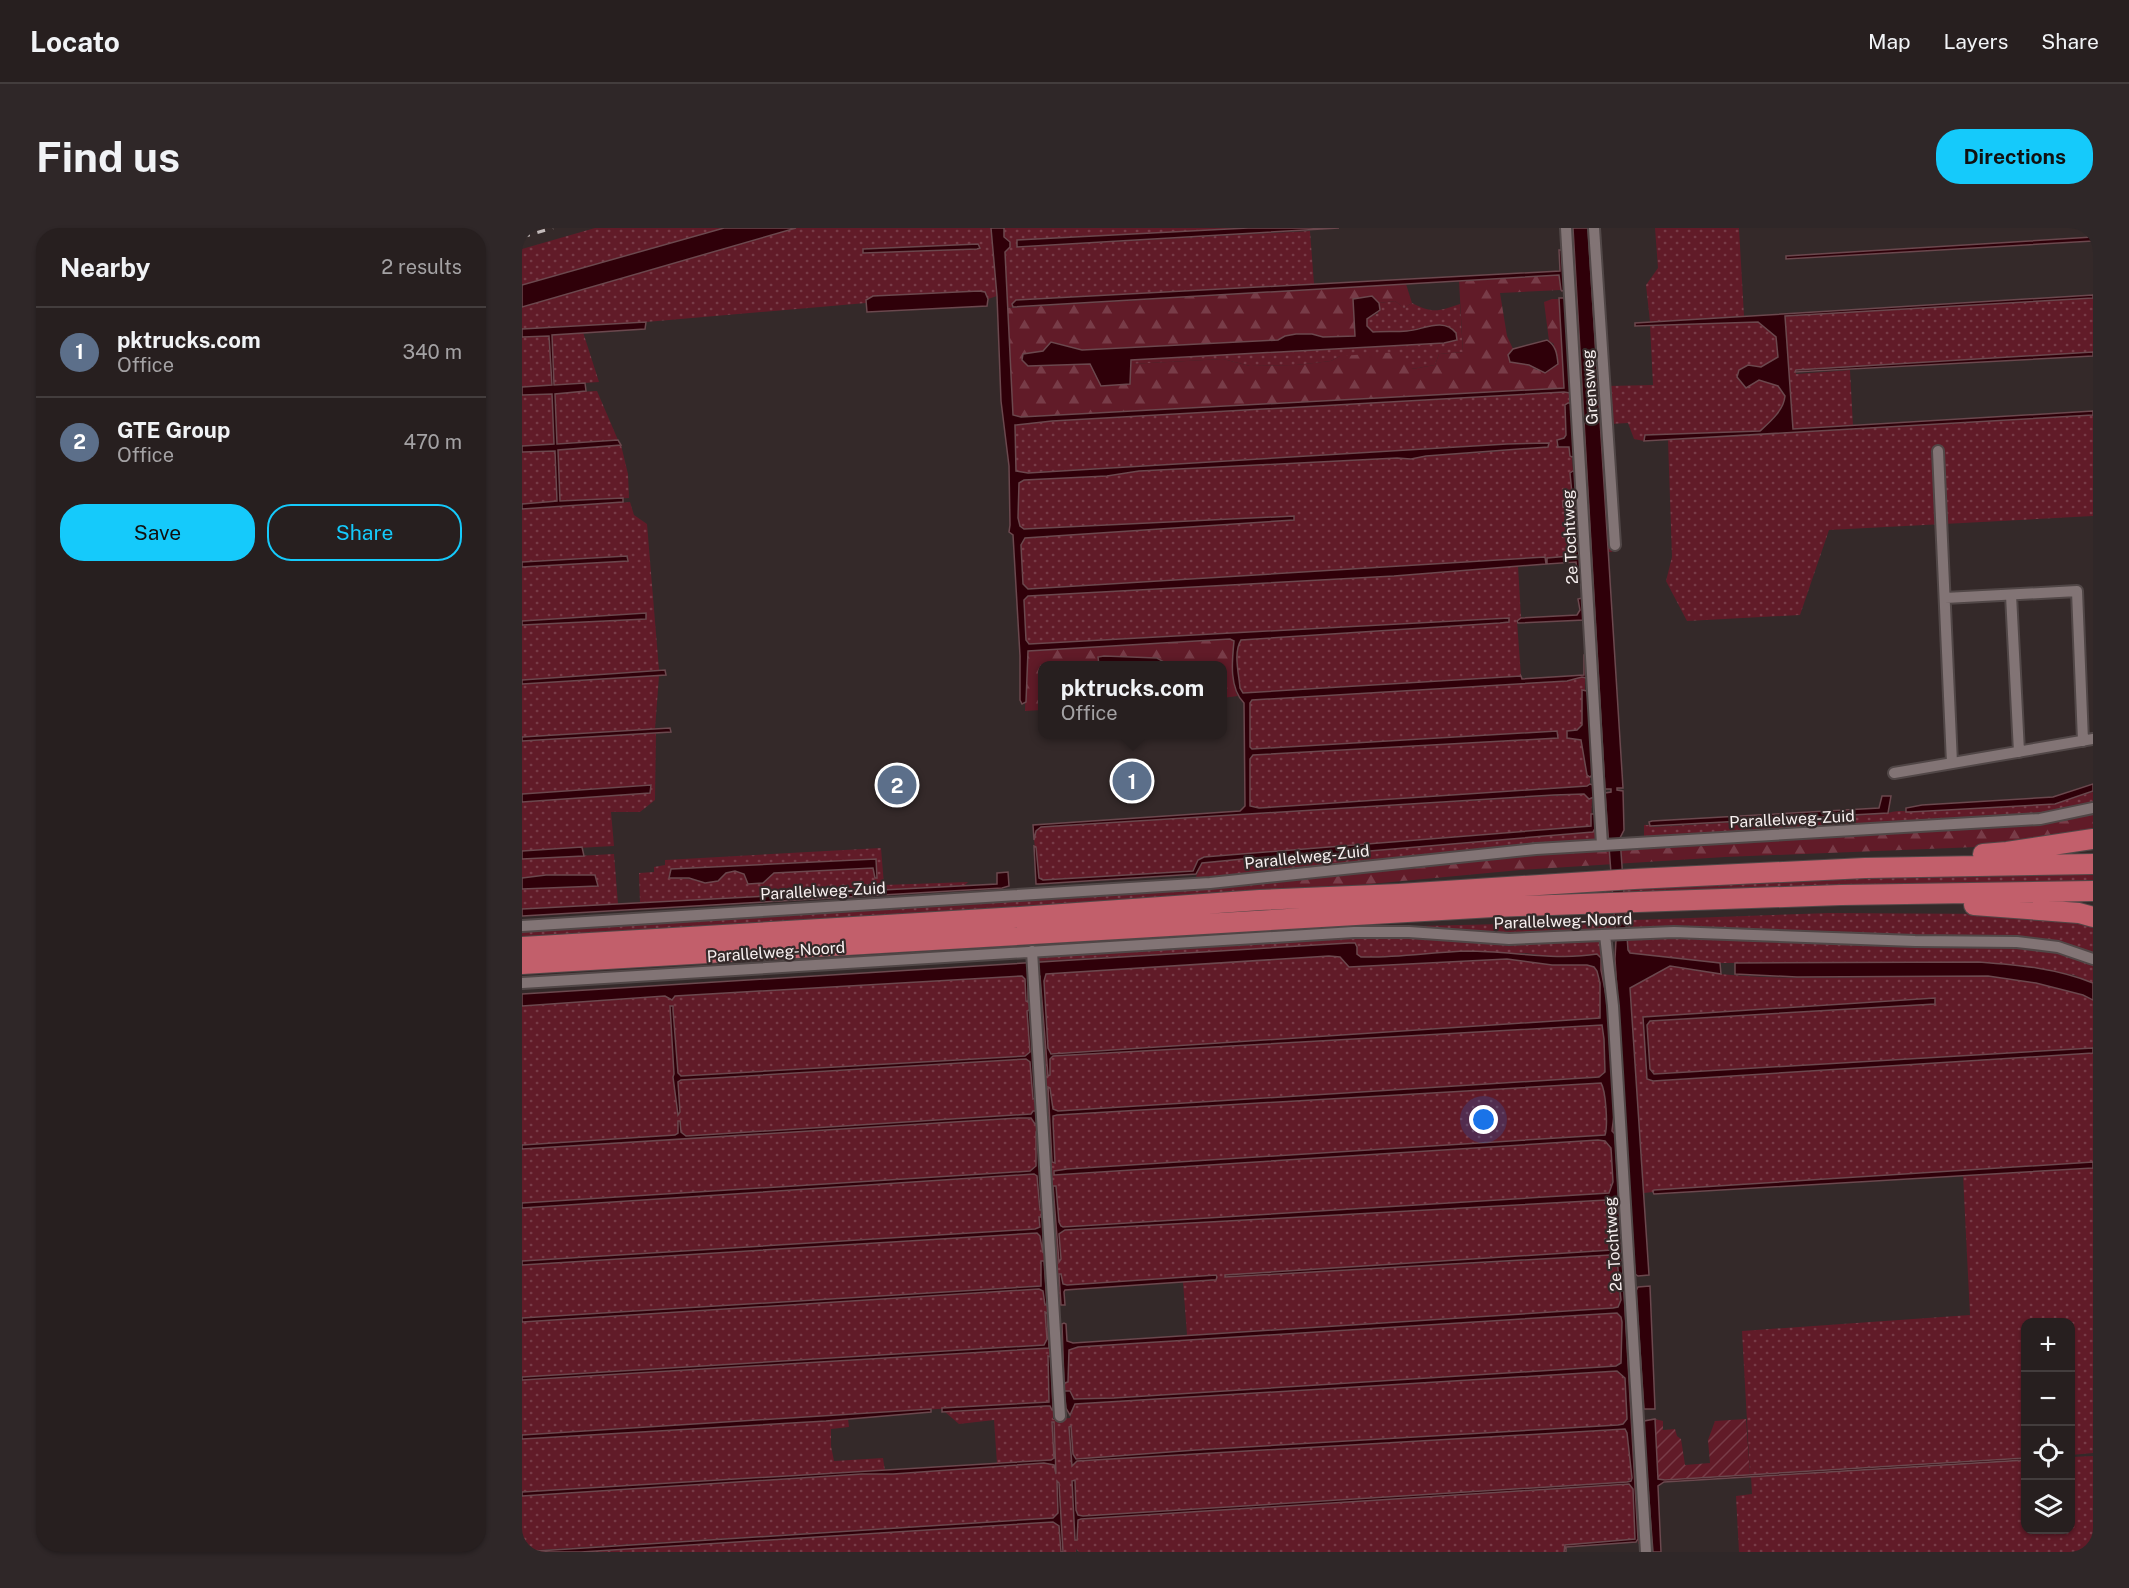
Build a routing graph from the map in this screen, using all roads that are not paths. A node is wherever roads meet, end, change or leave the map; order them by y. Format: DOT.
graph roads {
  1 [pos="1566,228"];
  2 [pos="1594,228"];
  3 [pos="1938,451"];
  4 [pos="1615,544"];
  5 [pos="2011,595"];
  6 [pos="1945,598"];
  7 [pos="2088,740"];
  8 [pos="2019,752"];
  9 [pos="1952,763"];
  10 [pos="1894,773"];
  11 [pos="2093,808"];
  12 [pos="2093,839"];
  13 [pos="1605,845"];
  14 [pos="2093,864"];
  15 [pos="1865,868"];
  16 [pos="2093,891"];
  17 [pos="1841,896"];
  18 [pos="2093,917"];
  19 [pos="522,926"];
  20 [pos="1609,935"];
  21 [pos="522,947"];
  22 [pos="1033,954"];
  23 [pos="2093,959"];
  24 [pos="522,964"];
  25 [pos="522,983"];
  26 [pos="1060,1416"];
  27 [pos="1646,1552"];
  1 -- 13 [label="street, 2e Tochtweg"];
  2 -- 4 [label="street, Grensweg"];
  3 -- 6 [label="street"];
  5 -- 6 [label="street"];
  5 -- 7 [label="street"];
  5 -- 8 [label="street"];
  6 -- 9 [label="street"];
  7 -- 8 [label="street"];
  8 -- 9 [label="street"];
  9 -- 10 [label="street"];
  11 -- 13 [label="street, Parallelweg-Zuid"];
  12 -- 15 [label="highway"];
  13 -- 19 [label="street, Parallelweg-Zuid"];
  14 -- 15 [label="highway"];
  15 -- 21 [label="highway"];
  16 -- 17 [label="highway"];
  17 -- 18 [label="highway"];
  17 -- 24 [label="highway"];
  20 -- 22 [label="street, Parallelweg-Noord"];
  20 -- 23 [label="street, Parallelweg-Noord"];
  20 -- 27 [label="street, 2e Tochtweg"];
  22 -- 25 [label="street, Parallelweg-Noord"];
  22 -- 26 [label="street"];
}
